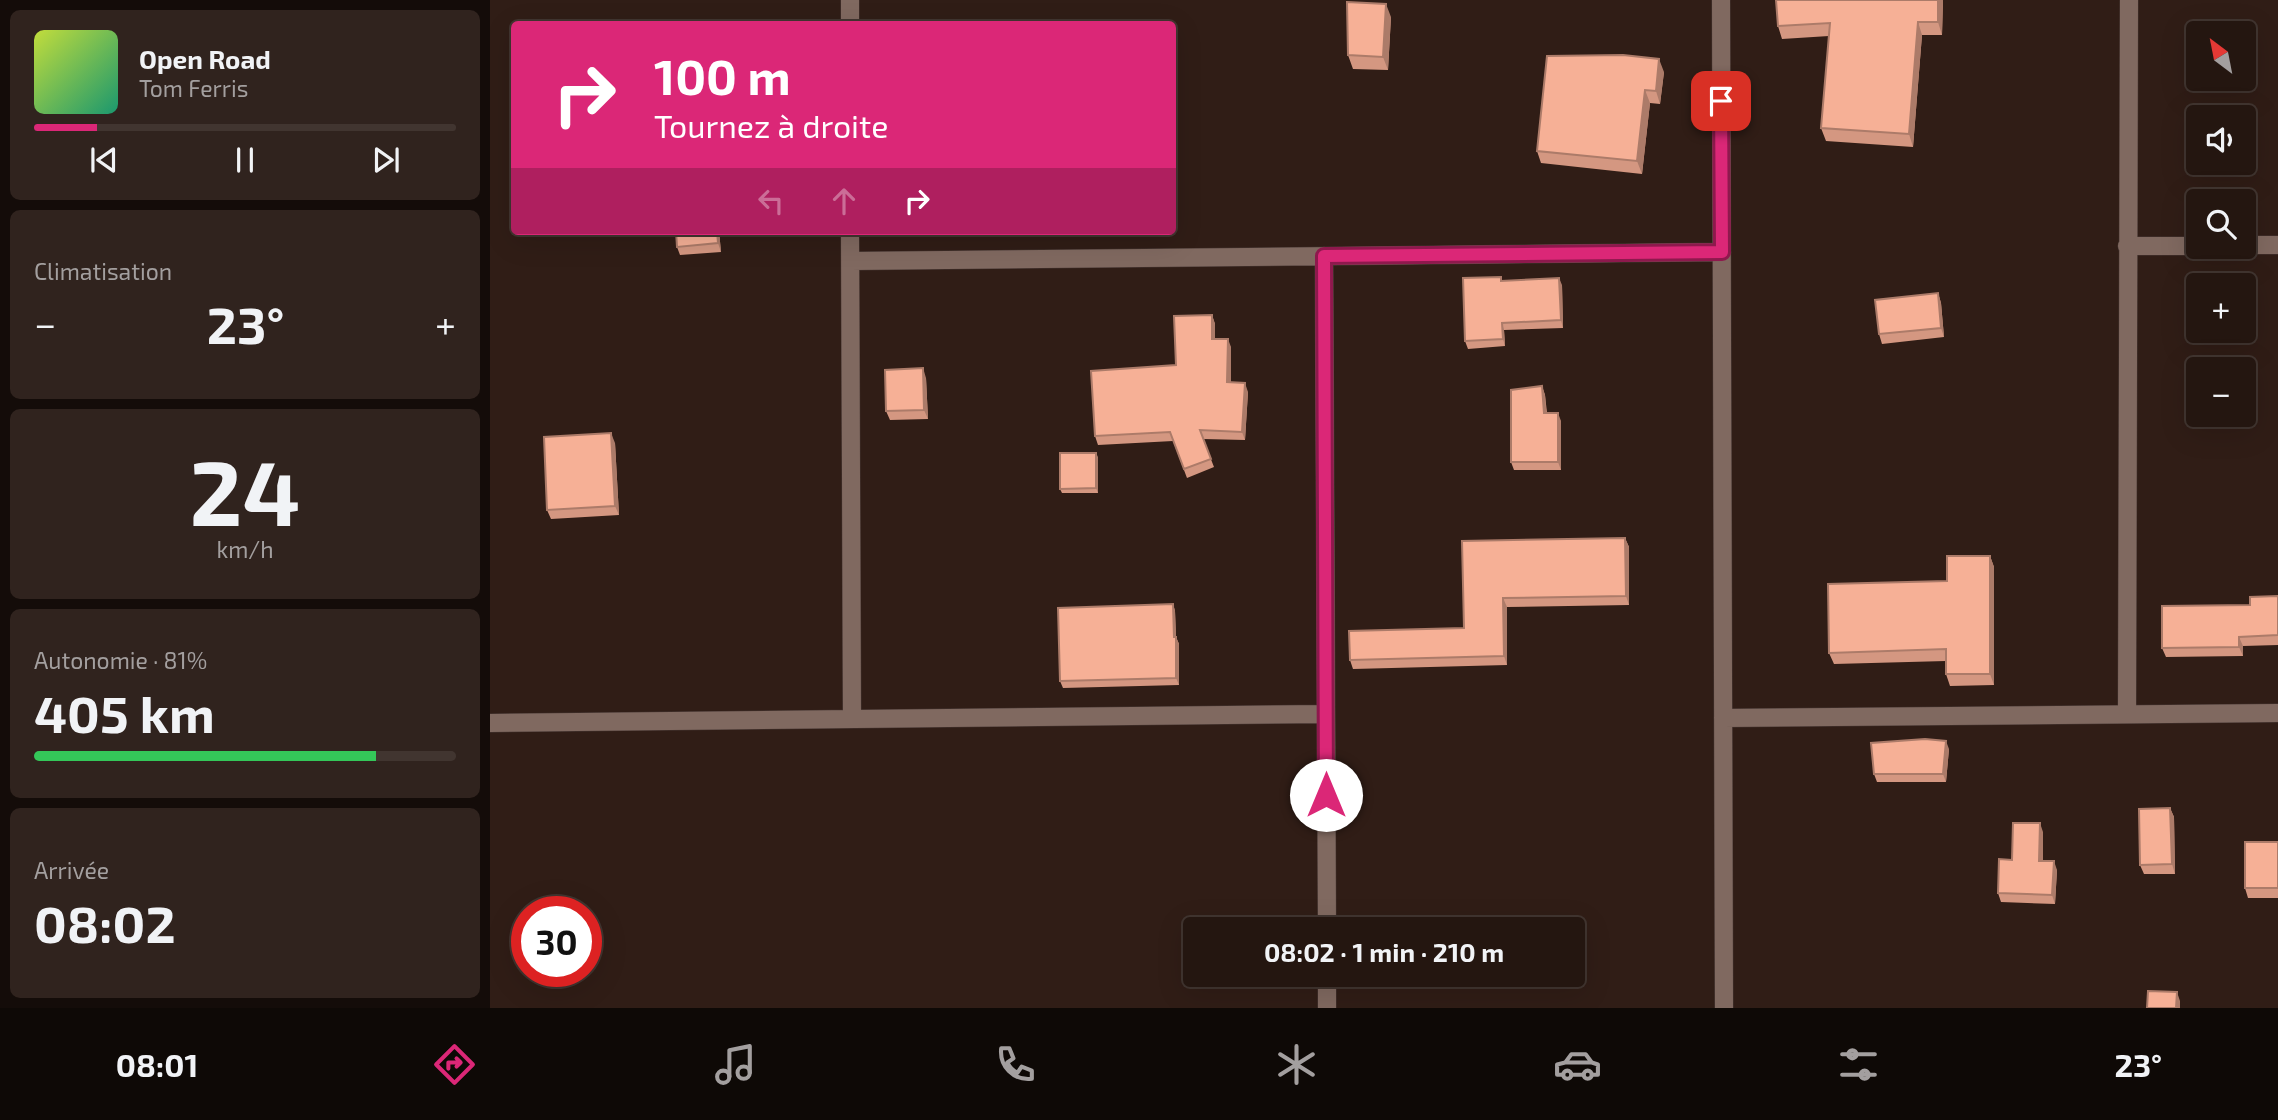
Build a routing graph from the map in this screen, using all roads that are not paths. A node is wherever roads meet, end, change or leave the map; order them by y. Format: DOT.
graph roads {
  1 [pos="850,0"];
  2 [pos="1721,0"];
  3 [pos="2129,0"];
  4 [pos="850,21"];
  5 [pos="850,235"];
  6 [pos="2256,245"];
  7 [pos="2278,245"];
  8 [pos="2127,246"];
  9 [pos="2186,246"];
  10 [pos="1722,252"];
  11 [pos="1324,256"];
  12 [pos="850,261"];
  13 [pos="2278,713"];
  14 [pos="2127,714"];
  15 [pos="1326,715"];
  16 [pos="1723,718"];
  17 [pos="852,719"];
  18 [pos="490,723"];
  19 [pos="1327,917"];
  20 [pos="1327,987"];
  21 [pos="1327,1008"];
  22 [pos="1724,1008"];
  1 -- 4 [label="street"];
  2 -- 10 [label="street"];
  3 -- 8 [label="street"];
  5 -- 12 [label="street"];
  6 -- 7 [label="street"];
  8 -- 9 [label="street"];
  8 -- 14 [label="street"];
  10 -- 11 [label="street"];
  10 -- 16 [label="street"];
  11 -- 12 [label="street"];
  11 -- 15 [label="street"];
  12 -- 17 [label="street"];
  13 -- 14 [label="street"];
  14 -- 16 [label="street"];
  15 -- 17 [label="street"];
  15 -- 19 [label="street"];
  16 -- 22 [label="street"];
  17 -- 18 [label="street"];
  20 -- 21 [label="street"];
}
